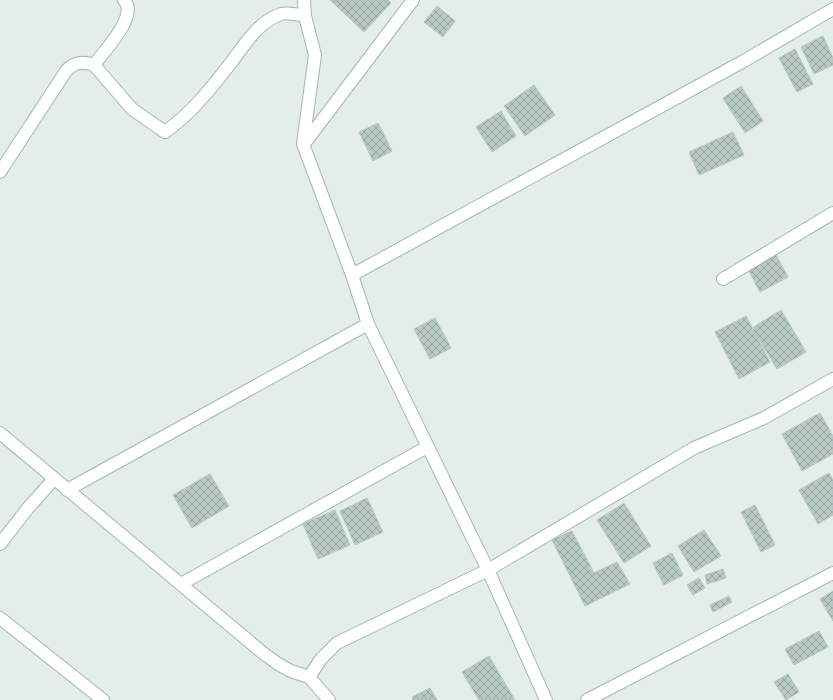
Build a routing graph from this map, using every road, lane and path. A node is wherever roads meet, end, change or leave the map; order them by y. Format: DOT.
graph roads {
  1 [pos="124,0"];
  2 [pos="304,0"];
  3 [pos="413,0"];
  4 [pos="833,9"];
  5 [pos="306,16"];
  6 [pos="94,65"];
  7 [pos="303,144"];
  8 [pos="0,172"];
  9 [pos="833,213"];
  10 [pos="352,275"];
  11 [pos="723,279"];
  12 [pos="368,324"];
  13 [pos="833,379"];
  14 [pos="0,433"];
  15 [pos="427,447"];
  16 [pos="54,479"];
  17 [pos="66,490"];
  18 [pos="0,544"];
  19 [pos="488,570"];
  20 [pos="833,573"];
  21 [pos="181,584"];
  22 [pos="0,618"];
  23 [pos="308,677"];
  24 [pos="103,700"];
  25 [pos="329,700"];
  26 [pos="546,700"];
  27 [pos="587,700"];
  1 -- 6 [label="street"];
  2 -- 5 [label="street"];
  3 -- 7 [label="street"];
  4 -- 10 [label="street"];
  5 -- 6 [label="street"];
  5 -- 7 [label="street"];
  6 -- 8 [label="street"];
  7 -- 10 [label="street"];
  9 -- 11 [label="street"];
  10 -- 12 [label="street"];
  12 -- 15 [label="street"];
  12 -- 17 [label="street"];
  13 -- 19 [label="street"];
  14 -- 16 [label="street"];
  15 -- 19 [label="street"];
  15 -- 21 [label="street"];
  16 -- 17 [label="street"];
  16 -- 18 [label="street"];
  17 -- 21 [label="street"];
  19 -- 23 [label="street"];
  19 -- 26 [label="street"];
  20 -- 27 [label="street"];
  21 -- 23 [label="street"];
  22 -- 24 [label="street"];
  23 -- 25 [label="street"];
}
